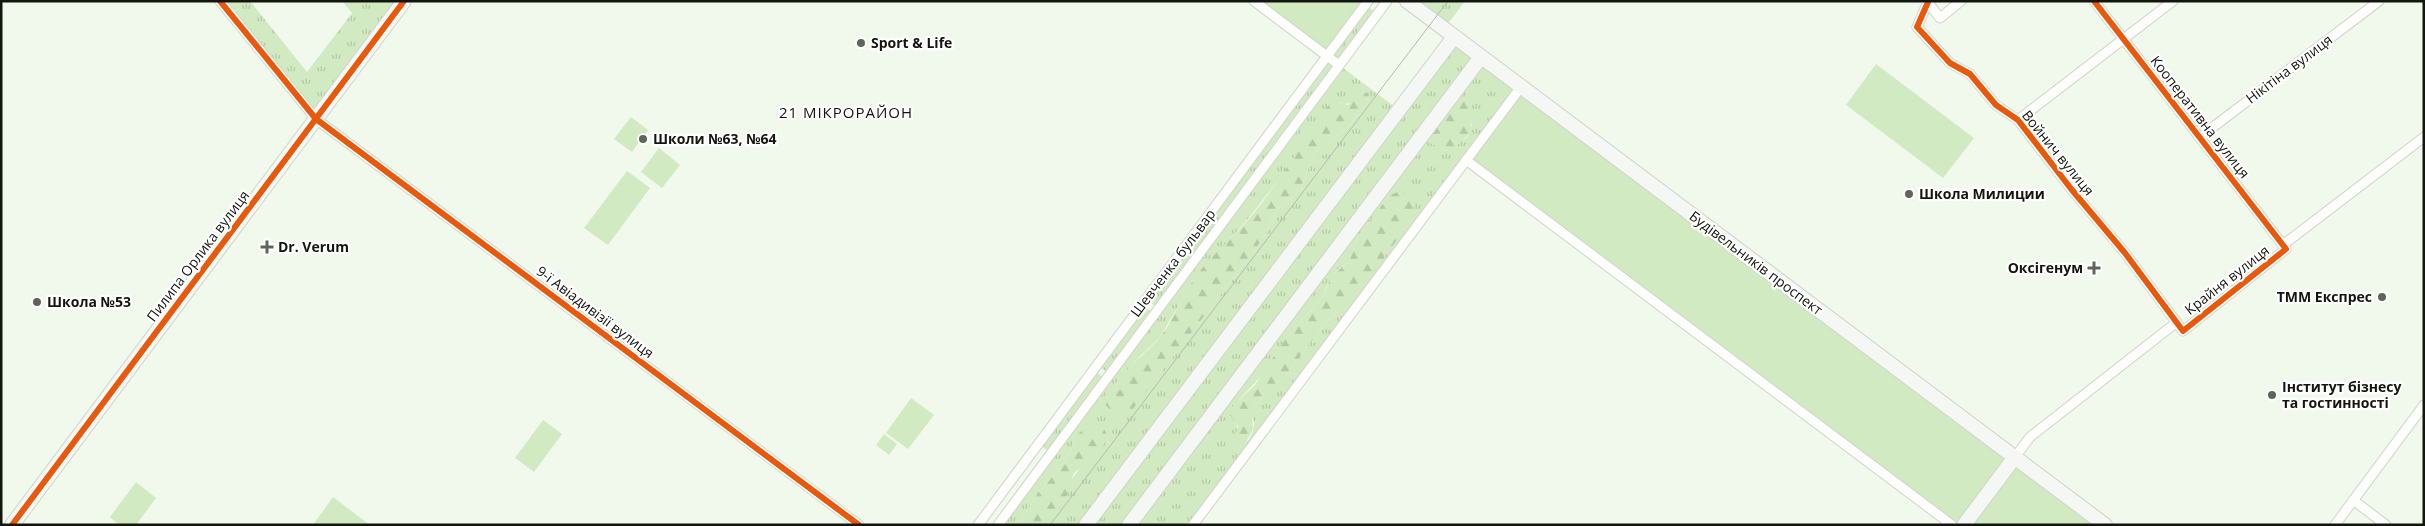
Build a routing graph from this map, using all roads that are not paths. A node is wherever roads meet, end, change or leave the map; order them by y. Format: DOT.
graph roads {
  1 [pos="220,1"];
  2 [pos="404,1"];
  3 [pos="1254,1"];
  4 [pos="1368,1"];
  5 [pos="1387,1"];
  6 [pos="1407,1"];
  7 [pos="1961,1"];
  8 [pos="2094,1"];
  9 [pos="2173,1"];
  10 [pos="2378,1"];
  11 [pos="1927,2"];
  12 [pos="1454,37"];
  13 [pos="2124,39"];
  14 [pos="1327,56"];
  15 [pos="1481,57"];
  16 [pos="1339,65"];
  17 [pos="1520,87"];
  18 [pos="316,118"];
  19 [pos="2018,120"];
  20 [pos="2200,137"];
  21 [pos="2424,137"];
  22 [pos="1466,160"];
  23 [pos="2285,247"];
  24 [pos="2177,322"];
  25 [pos="2183,331"];
  26 [pos="2422,409"];
  27 [pos="1037,447"];
  28 [pos="1050,456"];
  29 [pos="2014,457"];
  30 [pos="2353,500"];
  31 [pos="12,525"];
  32 [pos="858,525"];
  33 [pos="978,525"];
  34 [pos="998,525"];
  35 [pos="1086,525"];
  36 [pos="1129,525"];
  37 [pos="1193,525"];
  38 [pos="1952,525"];
  39 [pos="1964,525"];
  40 [pos="2104,525"];
  41 [pos="2335,525"];
  42 [pos="2386,525"];
  1 -- 18 [label="street, 9-ї Авіадивізії вулиця"];
  2 -- 18 [label="main road, Пилипа Орлика вулиця"];
  3 -- 14 [label="street"];
  4 -- 14 [label="street, Шевченка бульвар"];
  5 -- 16 [label="street, Шевченка бульвар"];
  6 -- 12 [label="main road, Будівельників проспект"];
  7 -- 11 [label="street, Войнич вулиця"];
  8 -- 13 [label="street, Кооперативна вулиця"];
  9 -- 13 [label="street"];
  10 -- 20 [label="street, Нікітіна вулиця"];
  11 -- 19 [label="street, Войнич вулиця"];
  12 -- 15 [label="main road, Будівельників проспект"];
  12 -- 35 [label="main road"];
  13 -- 19 [label="street"];
  13 -- 20 [label="street, Кооперативна вулиця"];
  14 -- 16 [label="street"];
  14 -- 27 [label="street, Шевченка бульвар"];
  15 -- 17 [label="main road, Будівельників проспект"];
  15 -- 36 [label="main road"];
  16 -- 28 [label="street, Шевченка бульвар"];
  17 -- 22 [label="street"];
  17 -- 29 [label="main road, Будівельників проспект"];
  18 -- 31 [label="main road, Пилипа Орлика вулиця"];
  18 -- 32 [label="street, 9-ї Авіадивізії вулиця"];
  19 -- 24 [label="street, Войнич вулиця"];
  20 -- 23 [label="street, Кооперативна вулиця"];
  21 -- 23 [label="street, Крайня вулиця"];
  22 -- 37 [label="street"];
  22 -- 38 [label="street"];
  23 -- 25 [label="street, Крайня вулиця"];
  24 -- 25 [label="street, Войнич вулиця"];
  24 -- 29 [label="street, Крайня вулиця"];
  26 -- 30 [label="street"];
  27 -- 28 [label="street"];
  27 -- 33 [label="street, Шевченка бульвар"];
  28 -- 34 [label="street, Шевченка бульвар"];
  29 -- 39 [label="main road"];
  29 -- 40 [label="main road, Будівельників проспект"];
  30 -- 41 [label="street"];
  30 -- 42 [label="street"];
}
